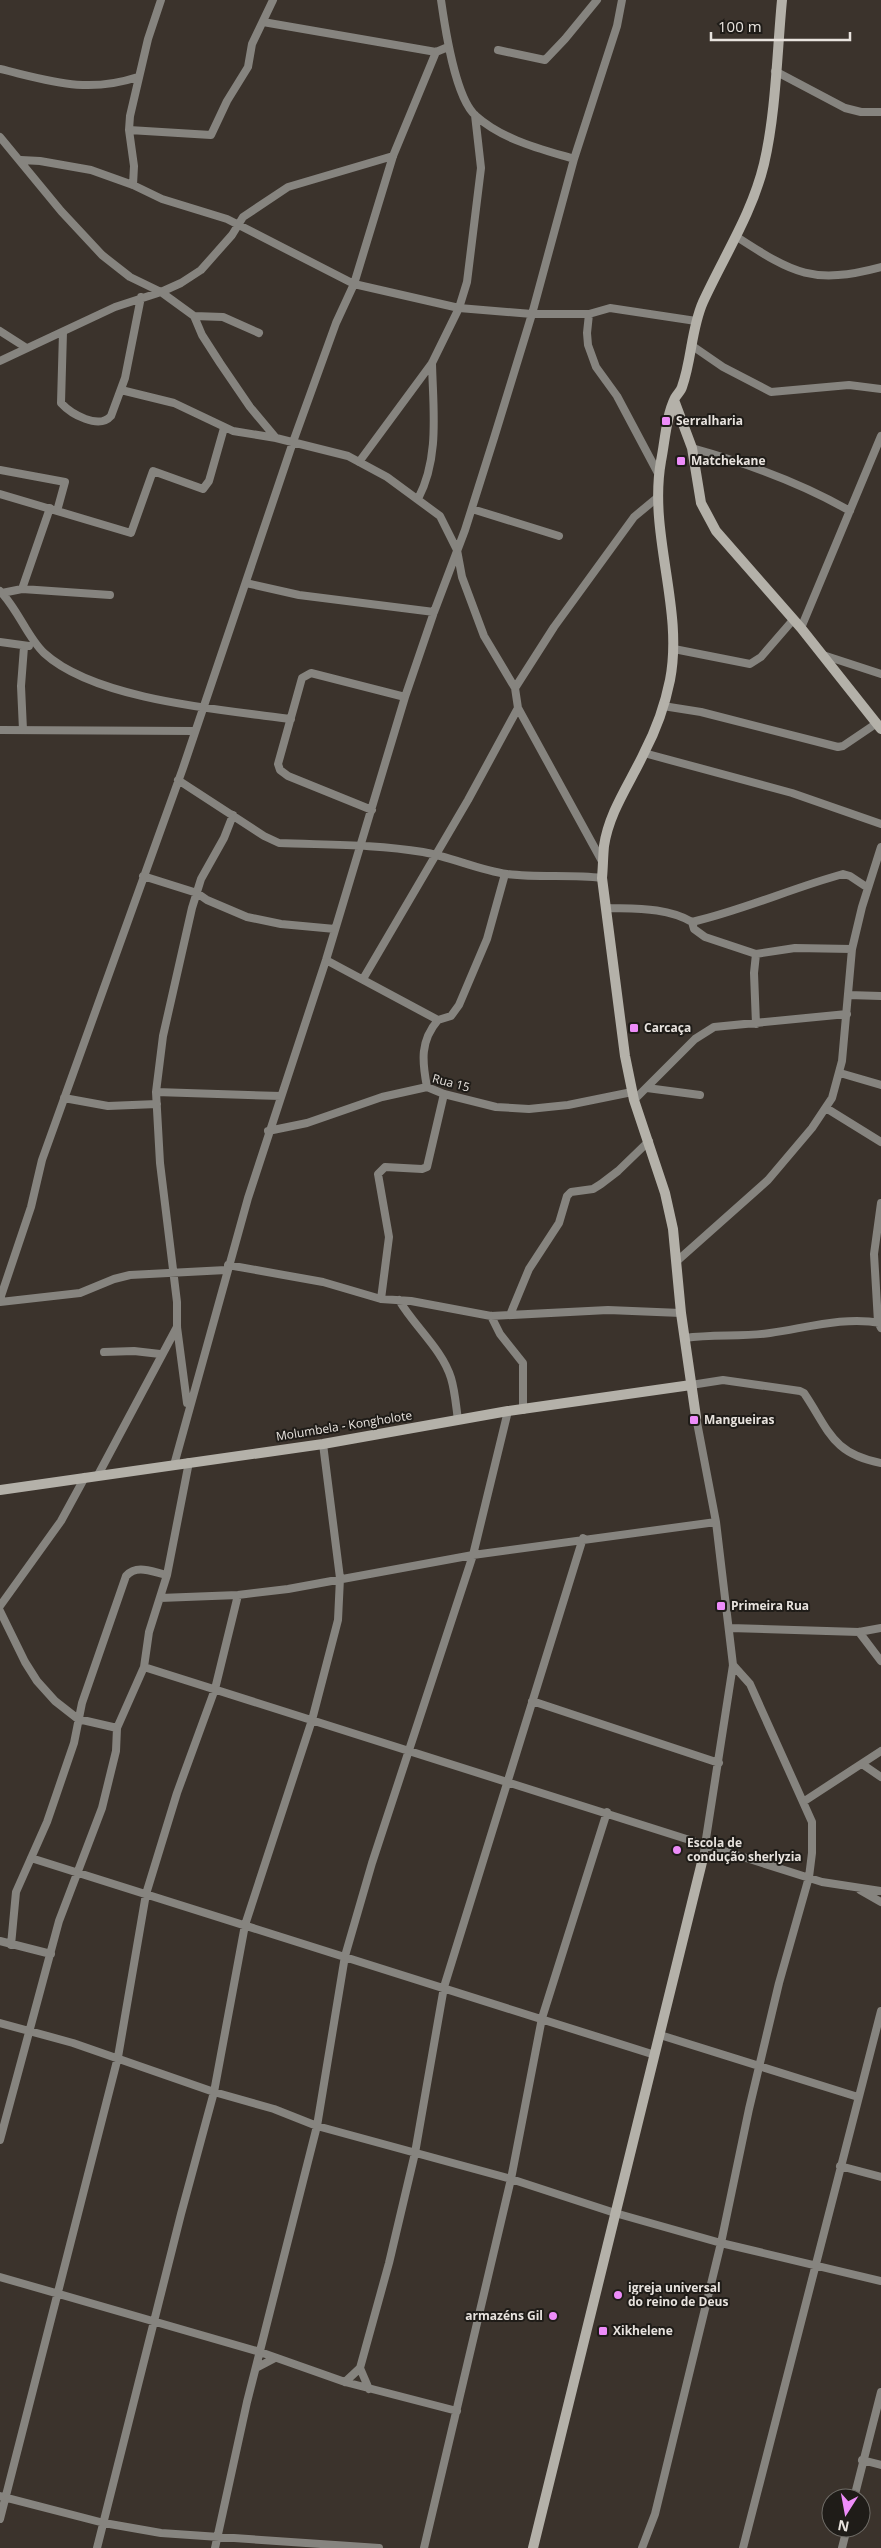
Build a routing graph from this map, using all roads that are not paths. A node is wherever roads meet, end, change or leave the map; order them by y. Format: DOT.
graph roads {
  1 [pos="161,0"];
  2 [pos="273,0"];
  3 [pos="441,0"];
  4 [pos="597,0"];
  5 [pos="622,0"];
  6 [pos="782,0"];
  7 [pos="263,22"];
  8 [pos="448,47"];
  9 [pos="498,50"];
  10 [pos="436,52"];
  11 [pos="0,69"];
  12 [pos="775,72"];
  13 [pos="138,78"];
  14 [pos="881,112"];
  15 [pos="474,115"];
  16 [pos="129,130"];
  17 [pos="0,137"];
  18 [pos="393,156"];
  19 [pos="574,159"];
  20 [pos="21,160"];
  21 [pos="133,185"];
  22 [pos="239,224"];
  23 [pos="737,237"];
  24 [pos="881,267"];
  25 [pos="354,284"];
  26 [pos="162,292"];
  27 [pos="140,297"];
  28 [pos="459,308"];
  29 [pos="532,314"];
  30 [pos="589,314"];
  31 [pos="194,316"];
  32 [pos="696,321"];
  33 [pos="0,332"];
  34 [pos="63,332"];
  35 [pos="260,333"];
  36 [pos="691,345"];
  37 [pos="25,347"];
  38 [pos="0,360"];
  39 [pos="432,363"];
  40 [pos="881,389"];
  41 [pos="121,390"];
  42 [pos="674,400"];
  43 [pos="224,428"];
  44 [pos="881,436"];
  45 [pos="276,438"];
  46 [pos="293,442"];
  47 [pos="692,448"];
  48 [pos="359,462"];
  49 [pos="0,470"];
  50 [pos="659,475"];
  51 [pos="0,494"];
  52 [pos="658,497"];
  53 [pos="418,499"];
  54 [pos="54,509"];
  55 [pos="472,509"];
  56 [pos="850,511"];
  57 [pos="559,536"];
  58 [pos="457,550"];
  59 [pos="246,583"];
  60 [pos="22,589"];
  61 [pos="1,592"];
  62 [pos="110,595"];
  63 [pos="434,612"];
  64 [pos="792,620"];
  65 [pos="801,628"];
  66 [pos="0,642"];
  67 [pos="36,645"];
  68 [pos="24,647"];
  69 [pos="674,650"];
  70 [pos="823,655"];
  71 [pos="881,674"];
  72 [pos="515,688"];
  73 [pos="405,697"];
  74 [pos="663,706"];
  75 [pos="202,707"];
  76 [pos="518,708"];
  77 [pos="291,719"];
  78 [pos="879,726"];
  79 [pos="0,730"];
  80 [pos="24,730"];
  81 [pos="195,731"];
  82 [pos="644,753"];
  83 [pos="178,780"];
  84 [pos="372,810"];
  85 [pos="233,815"];
  86 [pos="881,824"];
  87 [pos="362,845"];
  88 [pos="881,848"];
  89 [pos="435,854"];
  90 [pos="603,863"];
  91 [pos="505,874"];
  92 [pos="143,876"];
  93 [pos="602,878"];
  94 [pos="868,888"];
  95 [pos="197,893"];
  96 [pos="606,908"];
  97 [pos="692,922"];
  98 [pos="335,929"];
  99 [pos="852,949"];
  100 [pos="756,954"];
  101 [pos="326,960"];
  102 [pos="363,979"];
  103 [pos="848,994"];
  104 [pos="881,996"];
  105 [pos="846,1014"];
  106 [pos="438,1020"];
  107 [pos="756,1024"];
  108 [pos="840,1073"];
  109 [pos="881,1086"];
  110 [pos="427,1087"];
  111 [pos="647,1088"];
  112 [pos="156,1092"];
  113 [pos="444,1094"];
  114 [pos="700,1095"];
  115 [pos="281,1096"];
  116 [pos="633,1096"];
  117 [pos="64,1098"];
  118 [pos="157,1104"];
  119 [pos="826,1108"];
  120 [pos="268,1132"];
  121 [pos="649,1141"];
  122 [pos="881,1142"];
  123 [pos="881,1203"];
  124 [pos="677,1261"];
  125 [pos="227,1268"];
  126 [pos="174,1274"];
  127 [pos="381,1299"];
  128 [pos="0,1300"];
  129 [pos="399,1300"];
  130 [pos="681,1313"];
  131 [pos="510,1315"];
  132 [pos="491,1316"];
  133 [pos="880,1324"];
  134 [pos="177,1326"];
  135 [pos="685,1338"];
  136 [pos="104,1352"];
  137 [pos="160,1354"];
  138 [pos="691,1385"];
  139 [pos="188,1408"];
  140 [pos="522,1410"];
  141 [pos="508,1411"];
  142 [pos="696,1417"];
  143 [pos="458,1420"];
  144 [pos="323,1444"];
  145 [pos="189,1462"];
  146 [pos="881,1463"];
  147 [pos="174,1465"];
  148 [pos="98,1475"];
  149 [pos="85,1477"];
  150 [pos="0,1490"];
  151 [pos="716,1522"];
  152 [pos="583,1538"];
  153 [pos="473,1555"];
  154 [pos="167,1575"];
  155 [pos="340,1578"];
  156 [pos="238,1594"];
  157 [pos="160,1598"];
  158 [pos="0,1606"];
  159 [pos="0,1611"];
  160 [pos="730,1628"];
  161 [pos="881,1628"];
  162 [pos="859,1632"];
  163 [pos="881,1661"];
  164 [pos="733,1664"];
  165 [pos="144,1667"];
  166 [pos="215,1689"];
  167 [pos="532,1701"];
  168 [pos="78,1720"];
  169 [pos="312,1720"];
  170 [pos="117,1728"];
  171 [pos="408,1750"];
  172 [pos="881,1751"];
  173 [pos="719,1763"];
  174 [pos="862,1764"];
  175 [pos="881,1777"];
  176 [pos="508,1781"];
  177 [pos="803,1802"];
  178 [pos="607,1812"];
  179 [pos="706,1845"];
  180 [pos="31,1858"];
  181 [pos="703,1858"];
  182 [pos="78,1873"];
  183 [pos="809,1877"];
  184 [pos="856,1888"];
  185 [pos="881,1891"];
  186 [pos="146,1894"];
  187 [pos="881,1902"];
  188 [pos="245,1925"];
  189 [pos="0,1941"];
  190 [pos="11,1944"];
  191 [pos="51,1954"];
  192 [pos="345,1956"];
  193 [pos="444,1987"];
  194 [pos="881,2011"];
  195 [pos="542,2018"];
  196 [pos="0,2023"];
  197 [pos="29,2031"];
  198 [pos="660,2035"];
  199 [pos="655,2055"];
  200 [pos="118,2058"];
  201 [pos="759,2066"];
  202 [pos="214,2092"];
  203 [pos="858,2098"];
  204 [pos="317,2126"];
  205 [pos="1,2135"];
  206 [pos="415,2153"];
  207 [pos="840,2166"];
  208 [pos="881,2177"];
  209 [pos="511,2179"];
  210 [pos="615,2213"];
  211 [pos="721,2243"];
  212 [pos="816,2266"];
  213 [pos="0,2277"];
  214 [pos="881,2281"];
  215 [pos="56,2291"];
  216 [pos="153,2322"];
  217 [pos="260,2352"];
  218 [pos="275,2358"];
  219 [pos="256,2368"];
  220 [pos="360,2368"];
  221 [pos="345,2382"];
  222 [pos="369,2389"];
  223 [pos="881,2392"];
  224 [pos="457,2411"];
  225 [pos="862,2460"];
  226 [pos="881,2465"];
  227 [pos="856,2488"];
  228 [pos="3,2497"];
  229 [pos="0,2519"];
  230 [pos="104,2523"];
  231 [pos="218,2535"];
  232 [pos="97,2548"];
  233 [pos="215,2548"];
  234 [pos="379,2548"];
  235 [pos="424,2548"];
  236 [pos="533,2548"];
  237 [pos="642,2548"];
  238 [pos="743,2548"];
  1 -- 13 [label="street"];
  2 -- 7 [label="street"];
  3 -- 8 [label="street"];
  4 -- 9 [label="street"];
  5 -- 19 [label="street"];
  6 -- 12 [label="street"];
  7 -- 10 [label="street"];
  7 -- 16 [label="street"];
  8 -- 10 [label="street"];
  8 -- 15 [label="street"];
  10 -- 18 [label="street"];
  11 -- 13 [label="street"];
  12 -- 14 [label="street"];
  12 -- 23 [label="street"];
  13 -- 16 [label="street"];
  15 -- 19 [label="street"];
  15 -- 28 [label="street"];
  16 -- 21 [label="street"];
  17 -- 20 [label="street"];
  18 -- 22 [label="street"];
  18 -- 25 [label="street"];
  19 -- 29 [label="street"];
  20 -- 21 [label="street"];
  20 -- 26 [label="street"];
  21 -- 22 [label="street"];
  22 -- 25 [label="street"];
  22 -- 26 [label="street"];
  23 -- 24 [label="street"];
  23 -- 32 [label="street"];
  25 -- 28 [label="street"];
  25 -- 46 [label="street"];
  26 -- 27 [label="street"];
  26 -- 31 [label="street"];
  27 -- 34 [label="street"];
  27 -- 41 [label="street"];
  28 -- 29 [label="street"];
  28 -- 39 [label="street"];
  29 -- 30 [label="street"];
  29 -- 55 [label="street"];
  30 -- 32 [label="street"];
  30 -- 50 [label="street"];
  31 -- 35 [label="street"];
  31 -- 45 [label="street"];
  32 -- 36 [label="street"];
  33 -- 37 [label="street"];
  34 -- 37 [label="street"];
  34 -- 41 [label="street"];
  36 -- 40 [label="street"];
  36 -- 42 [label="street"];
  37 -- 38 [label="street"];
  39 -- 48 [label="street"];
  39 -- 53 [label="street"];
  41 -- 43 [label="street"];
  42 -- 47 [label="street"];
  42 -- 50 [label="street"];
  43 -- 45 [label="street"];
  43 -- 54 [label="street"];
  44 -- 56 [label="street"];
  45 -- 46 [label="street"];
  46 -- 48 [label="street"];
  46 -- 59 [label="street"];
  47 -- 56 [label="street"];
  47 -- 64 [label="street"];
  48 -- 53 [label="street"];
  49 -- 54 [label="street"];
  50 -- 52 [label="street"];
  51 -- 54 [label="street"];
  52 -- 69 [label="street"];
  52 -- 72 [label="street"];
  53 -- 58 [label="street"];
  54 -- 60 [label="street"];
  55 -- 57 [label="street"];
  55 -- 58 [label="street"];
  56 -- 65 [label="street"];
  58 -- 63 [label="street"];
  58 -- 72 [label="street"];
  59 -- 63 [label="street"];
  59 -- 75 [label="street"];
  60 -- 61 [label="street"];
  60 -- 62 [label="street"];
  61 -- 67 [label="street"];
  63 -- 73 [label="street"];
  64 -- 65 [label="street"];
  64 -- 69 [label="street"];
  65 -- 70 [label="street"];
  66 -- 68 [label="street"];
  67 -- 68 [label="street"];
  67 -- 75 [label="street"];
  68 -- 80 [label="street"];
  69 -- 74 [label="street"];
  70 -- 71 [label="street"];
  70 -- 78 [label="street"];
  72 -- 76 [label="street"];
  73 -- 77 [label="street"];
  73 -- 84 [label="street"];
  74 -- 78 [label="street"];
  74 -- 82 [label="street"];
  75 -- 77 [label="street"];
  75 -- 81 [label="street"];
  76 -- 89 [label="street"];
  76 -- 90 [label="street"];
  77 -- 84 [label="street"];
  79 -- 80 [label="street"];
  80 -- 81 [label="street"];
  81 -- 83 [label="street"];
  82 -- 86 [label="street"];
  82 -- 90 [label="street"];
  83 -- 85 [label="street"];
  83 -- 92 [label="street"];
  84 -- 87 [label="street"];
  85 -- 87 [label="street"];
  85 -- 95 [label="street"];
  87 -- 89 [label="street"];
  87 -- 98 [label="street"];
  88 -- 94 [label="street"];
  89 -- 91 [label="street"];
  89 -- 102 [label="street"];
  90 -- 93 [label="street"];
  91 -- 93 [label="street"];
  91 -- 106 [label="street"];
  92 -- 95 [label="street"];
  92 -- 117 [label="street"];
  93 -- 96 [label="street"];
  94 -- 97 [label="street"];
  94 -- 99 [label="street"];
  95 -- 98 [label="street"];
  95 -- 112 [label="street"];
  96 -- 97 [label="street"];
  96 -- 116 [label="street"];
  97 -- 100 [label="street"];
  98 -- 101 [label="street"];
  99 -- 100 [label="street"];
  99 -- 103 [label="street"];
  100 -- 107 [label="street"];
  101 -- 102 [label="street"];
  101 -- 115 [label="street"];
  102 -- 106 [label="street"];
  103 -- 104 [label="street"];
  103 -- 105 [label="street"];
  105 -- 107 [label="street"];
  105 -- 108 [label="street"];
  106 -- 110 [label="street"];
  107 -- 111 [label="street"];
  108 -- 109 [label="street"];
  108 -- 119 [label="street"];
  110 -- 113 [label="street, Rua 15"];
  110 -- 120 [label="street, Rua 15"];
  111 -- 114 [label="street"];
  111 -- 116 [label="street"];
  112 -- 115 [label="street"];
  112 -- 118 [label="street"];
  113 -- 116 [label="street, Rua 15"];
  113 -- 127 [label="street"];
  115 -- 120 [label="street"];
  116 -- 121 [label="street"];
  117 -- 118 [label="street"];
  117 -- 128 [label="street"];
  118 -- 126 [label="street"];
  119 -- 122 [label="street"];
  119 -- 124 [label="street"];
  120 -- 125 [label="street"];
  121 -- 124 [label="street"];
  121 -- 131 [label="street"];
  123 -- 133 [label="street"];
  124 -- 130 [label="street"];
  125 -- 126 [label="street"];
  125 -- 127 [label="street"];
  125 -- 139 [label="street"];
  126 -- 128 [label="street"];
  126 -- 134 [label="street"];
  127 -- 129 [label="street"];
  129 -- 132 [label="street"];
  129 -- 143 [label="street"];
  130 -- 131 [label="street"];
  130 -- 135 [label="street"];
  131 -- 132 [label="street"];
  132 -- 140 [label="street"];
  133 -- 135 [label="street"];
  134 -- 137 [label="street"];
  134 -- 139 [label="street"];
  135 -- 138 [label="street"];
  136 -- 137 [label="street"];
  137 -- 148 [label="street"];
  138 -- 140 [label="street, Molumbela - Kongholote"];
  138 -- 142 [label="street"];
  138 -- 146 [label="street"];
  139 -- 147 [label="street"];
  140 -- 141 [label="street, Molumbela - Kongholote"];
  141 -- 143 [label="street, Molumbela - Kongholote"];
  141 -- 153 [label="street"];
  142 -- 151 [label="street"];
  143 -- 144 [label="street, Molumbela - Kongholote"];
  144 -- 145 [label="street, Molumbela - Kongholote"];
  144 -- 155 [label="street"];
  145 -- 147 [label="street, Molumbela - Kongholote"];
  145 -- 154 [label="street"];
  147 -- 148 [label="street, Molumbela - Kongholote"];
  148 -- 149 [label="street, Molumbela - Kongholote"];
  149 -- 150 [label="street, Molumbela - Kongholote"];
  149 -- 158 [label="street"];
  151 -- 152 [label="street"];
  151 -- 160 [label="street"];
  152 -- 153 [label="street"];
  152 -- 167 [label="street"];
  153 -- 155 [label="street"];
  153 -- 171 [label="street"];
  154 -- 157 [label="street"];
  154 -- 168 [label="street"];
  155 -- 156 [label="street"];
  155 -- 169 [label="street"];
  156 -- 157 [label="street"];
  156 -- 166 [label="street"];
  157 -- 165 [label="street"];
  159 -- 168 [label="street"];
  160 -- 162 [label="street"];
  160 -- 164 [label="street"];
  161 -- 162 [label="street"];
  162 -- 163 [label="street"];
  164 -- 173 [label="street"];
  164 -- 177 [label="street"];
  165 -- 166 [label="street"];
  165 -- 170 [label="street"];
  166 -- 169 [label="street"];
  166 -- 186 [label="street"];
  167 -- 173 [label="street"];
  167 -- 176 [label="street"];
  168 -- 170 [label="street"];
  168 -- 180 [label="street"];
  169 -- 171 [label="street"];
  169 -- 188 [label="street"];
  170 -- 182 [label="street"];
  171 -- 176 [label="street"];
  171 -- 192 [label="street"];
  172 -- 174 [label="street"];
  173 -- 179 [label="street"];
  174 -- 175 [label="street"];
  174 -- 177 [label="street"];
  176 -- 178 [label="street"];
  176 -- 193 [label="street"];
  177 -- 183 [label="street"];
  178 -- 179 [label="street"];
  178 -- 195 [label="street"];
  179 -- 181 [label="street"];
  179 -- 183 [label="street"];
  180 -- 182 [label="street"];
  180 -- 190 [label="street"];
  181 -- 198 [label="street"];
  182 -- 186 [label="street"];
  182 -- 191 [label="street"];
  183 -- 184 [label="street"];
  183 -- 201 [label="street"];
  184 -- 185 [label="street"];
  184 -- 187 [label="street"];
  186 -- 188 [label="street"];
  186 -- 200 [label="street"];
  188 -- 192 [label="street"];
  188 -- 202 [label="street"];
  189 -- 190 [label="street"];
  190 -- 191 [label="street"];
  191 -- 197 [label="street"];
  192 -- 193 [label="street"];
  192 -- 204 [label="street"];
  193 -- 195 [label="street"];
  193 -- 206 [label="street"];
  194 -- 203 [label="street"];
  195 -- 199 [label="street"];
  195 -- 209 [label="street"];
  196 -- 197 [label="street"];
  197 -- 200 [label="street"];
  197 -- 205 [label="street"];
  198 -- 199 [label="street"];
  198 -- 201 [label="street"];
  199 -- 210 [label="street"];
  200 -- 202 [label="street"];
  200 -- 215 [label="street"];
  201 -- 203 [label="street"];
  201 -- 211 [label="street"];
  202 -- 204 [label="street"];
  202 -- 216 [label="street"];
  203 -- 207 [label="street"];
  204 -- 206 [label="street"];
  204 -- 217 [label="street"];
  206 -- 209 [label="street"];
  206 -- 220 [label="street"];
  207 -- 208 [label="street"];
  207 -- 212 [label="street"];
  209 -- 210 [label="street"];
  209 -- 224 [label="street"];
  210 -- 211 [label="street"];
  210 -- 236 [label="street"];
  211 -- 212 [label="street"];
  211 -- 237 [label="street"];
  212 -- 214 [label="street"];
  212 -- 238 [label="street"];
  213 -- 215 [label="street"];
  215 -- 216 [label="street"];
  215 -- 228 [label="street"];
  216 -- 217 [label="street"];
  216 -- 230 [label="street"];
  217 -- 218 [label="street"];
  217 -- 219 [label="street"];
  218 -- 219 [label="street"];
  218 -- 221 [label="street"];
  219 -- 231 [label="street"];
  220 -- 221 [label="street"];
  220 -- 222 [label="street"];
  221 -- 222 [label="street"];
  222 -- 224 [label="street"];
  223 -- 225 [label="street"];
  224 -- 235 [label="street"];
  225 -- 226 [label="street"];
  225 -- 227 [label="street"];
  228 -- 229 [label="street"];
  228 -- 230 [label="street"];
  230 -- 231 [label="street"];
  230 -- 232 [label="street"];
  231 -- 233 [label="street"];
  231 -- 234 [label="street"];
}
